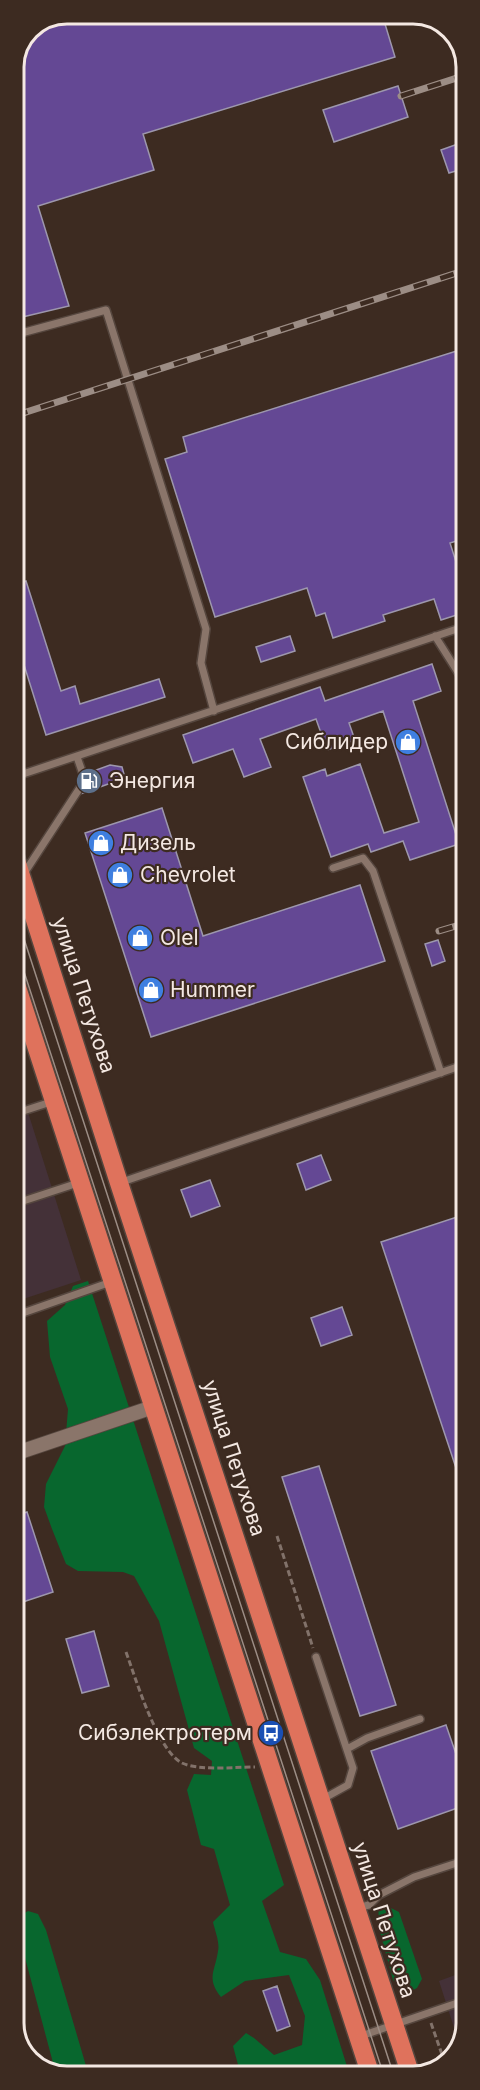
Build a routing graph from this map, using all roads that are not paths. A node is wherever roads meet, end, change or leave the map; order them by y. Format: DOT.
graph roads {
  1 [pos="24,332"];
  2 [pos="456,629"];
  3 [pos="435,636"];
  4 [pos="456,669"];
  5 [pos="214,711"];
  6 [pos="77,757"];
  7 [pos="24,774"];
  8 [pos="333,868"];
  9 [pos="24,875"];
  10 [pos="24,884"];
  11 [pos="24,1009"];
  12 [pos="456,1068"];
  13 [pos="441,1073"];
  14 [pos="54,1101"];
  15 [pos="24,1111"];
  16 [pos="81,1182"];
  17 [pos="119,1183"];
  18 [pos="24,1201"];
  19 [pos="113,1281"];
  20 [pos="24,1313"];
  21 [pos="153,1407"];
  22 [pos="24,1451"];
  23 [pos="316,1657"];
  24 [pos="420,1719"];
  25 [pos="347,1749"];
  26 [pos="321,1800"];
  27 [pos="456,1863"];
  28 [pos="356,1909"];
  29 [pos="456,2003"];
  30 [pos="394,2025"];
  31 [pos="358,2037"];
  32 [pos="368,2066"];
  33 [pos="408,2066"];
  1 -- 5 [label="lane"];
  2 -- 3 [label="lane"];
  3 -- 4 [label="lane"];
  3 -- 5 [label="lane"];
  5 -- 6 [label="lane"];
  6 -- 7 [label="lane"];
  6 -- 9 [label="lane"];
  8 -- 13 [label="lane"];
  10 -- 17 [label="highway, улица Петухова"];
  11 -- 14 [label="highway"];
  12 -- 13 [label="lane"];
  13 -- 17 [label="lane"];
  14 -- 15 [label="lane"];
  14 -- 16 [label="highway"];
  16 -- 18 [label="lane"];
  16 -- 19 [label="highway"];
  17 -- 26 [label="highway, улица Петухова"];
  19 -- 20 [label="lane"];
  19 -- 21 [label="highway"];
  21 -- 22 [label="street"];
  21 -- 31 [label="highway"];
  23 -- 25 [label="lane"];
  24 -- 25 [label="lane"];
  25 -- 26 [label="lane"];
  26 -- 28 [label="highway, улица Петухова"];
  27 -- 28 [label="lane"];
  28 -- 30 [label="highway, улица Петухова"];
  29 -- 30 [label="lane"];
  30 -- 31 [label="lane"];
  30 -- 33 [label="highway, улица Петухова"];
  31 -- 32 [label="highway"];
}
